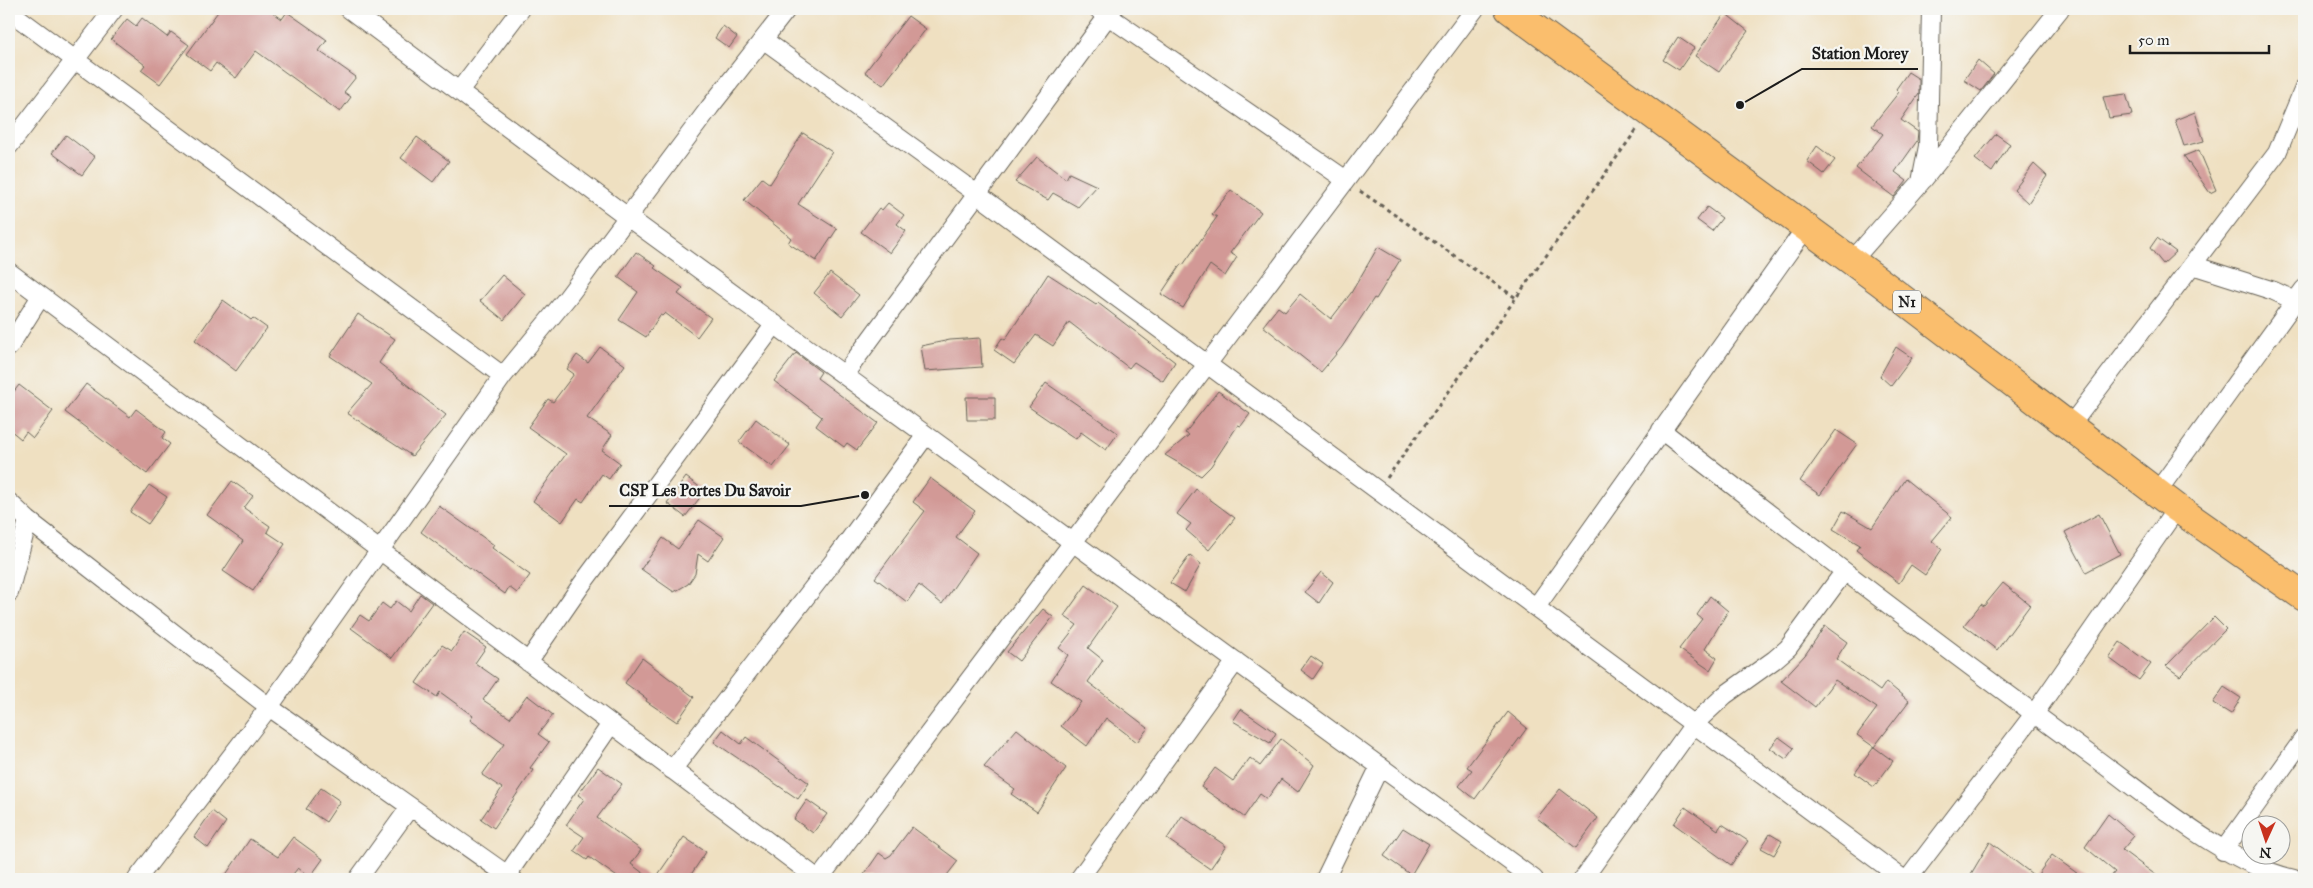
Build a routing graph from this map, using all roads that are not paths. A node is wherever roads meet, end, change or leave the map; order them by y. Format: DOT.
graph roads {
  1 [pos="114,9"];
  2 [pos="348,9"];
  3 [pos="521,9"];
  4 [pos="787,9"];
  5 [pos="1475,9"];
  6 [pos="1509,9"];
  7 [pos="1931,9"];
  8 [pos="2060,9"];
  9 [pos="1106,11"];
  10 [pos="9,12"];
  11 [pos="764,40"];
  12 [pos="75,60"];
  13 [pos="2304,88"];
  14 [pos="459,91"];
  15 [pos="9,146"];
  16 [pos="1346,180"];
  17 [pos="1921,182"];
  18 [pos="977,194"];
  19 [pos="628,218"];
  20 [pos="1806,229"];
  21 [pos="1851,262"];
  22 [pos="2192,265"];
  23 [pos="9,272"];
  24 [pos="41,296"];
  25 [pos="2302,298"];
  26 [pos="775,324"];
  27 [pos="9,348"];
  28 [pos="1207,364"];
  29 [pos="844,375"];
  30 [pos="503,376"];
  31 [pos="2070,426"];
  32 [pos="1661,430"];
  33 [pos="926,435"];
  34 [pos="2167,500"];
  35 [pos="9,502"];
  36 [pos="28,520"];
  37 [pos="1073,542"];
  38 [pos="379,550"];
  39 [pos="1844,572"];
  40 [pos="9,593"];
  41 [pos="2304,597"];
  42 [pos="1536,607"];
  43 [pos="1236,661"];
  44 [pos="528,662"];
  45 [pos="269,707"];
  46 [pos="2034,714"];
  47 [pos="611,724"];
  48 [pos="1694,724"];
  49 [pos="2304,738"];
  50 [pos="1380,766"];
  51 [pos="672,770"];
  52 [pos="410,806"];
  53 [pos="2223,851"];
  54 [pos="510,877"];
  55 [pos="137,879"];
  56 [pos="358,879"];
  57 [pos="818,879"];
  58 [pos="1079,879"];
  59 [pos="1325,879"];
  60 [pos="1534,879"];
  61 [pos="1583,879"];
  62 [pos="1903,879"];
  63 [pos="1908,879"];
  64 [pos="2294,879"];
  1 -- 12 [label="street"];
  2 -- 14 [label="street"];
  3 -- 14 [label="street"];
  4 -- 11 [label="street"];
  5 -- 16 [label="street"];
  6 -- 20 [label="main road, N1"];
  7 -- 17 [label="street"];
  8 -- 17 [label="street"];
  9 -- 16 [label="street"];
  9 -- 18 [label="street"];
  10 -- 12 [label="street"];
  11 -- 18 [label="street"];
  11 -- 19 [label="street"];
  12 -- 15 [label="street"];
  12 -- 30 [label="street"];
  13 -- 22 [label="street"];
  14 -- 19 [label="street"];
  16 -- 28 [label="street"];
  17 -- 21 [label="street"];
  18 -- 28 [label="street"];
  18 -- 29 [label="street"];
  19 -- 26 [label="street"];
  19 -- 30 [label="street"];
  20 -- 21 [label="main road, N1"];
  20 -- 32 [label="street"];
  21 -- 31 [label="main road, N1"];
  22 -- 25 [label="street"];
  22 -- 31 [label="street"];
  23 -- 24 [label="street"];
  24 -- 27 [label="street"];
  24 -- 38 [label="street"];
  25 -- 34 [label="street"];
  26 -- 29 [label="street"];
  26 -- 44 [label="street"];
  28 -- 37 [label="street"];
  28 -- 42 [label="street"];
  29 -- 33 [label="street"];
  30 -- 38 [label="street"];
  31 -- 34 [label="main road, N1"];
  32 -- 39 [label="street"];
  32 -- 42 [label="street"];
  33 -- 37 [label="street"];
  33 -- 51 [label="street"];
  34 -- 41 [label="main road, N1"];
  34 -- 46 [label="street"];
  35 -- 36 [label="street"];
  36 -- 40 [label="street"];
  36 -- 45 [label="street"];
  37 -- 43 [label="street"];
  37 -- 57 [label="street"];
  38 -- 44 [label="street"];
  38 -- 45 [label="street"];
  39 -- 46 [label="street"];
  39 -- 48 [label="street"];
  42 -- 48 [label="street"];
  43 -- 50 [label="street"];
  43 -- 58 [label="street"];
  44 -- 47 [label="street"];
  45 -- 52 [label="street"];
  45 -- 55 [label="street"];
  46 -- 53 [label="street"];
  46 -- 63 [label="street"];
  47 -- 51 [label="street"];
  47 -- 54 [label="street"];
  48 -- 61 [label="street"];
  48 -- 62 [label="street"];
  49 -- 53 [label="street"];
  50 -- 59 [label="street"];
  50 -- 60 [label="street"];
  51 -- 57 [label="street"];
  52 -- 54 [label="street"];
  52 -- 56 [label="street"];
  53 -- 64 [label="street"];
}
